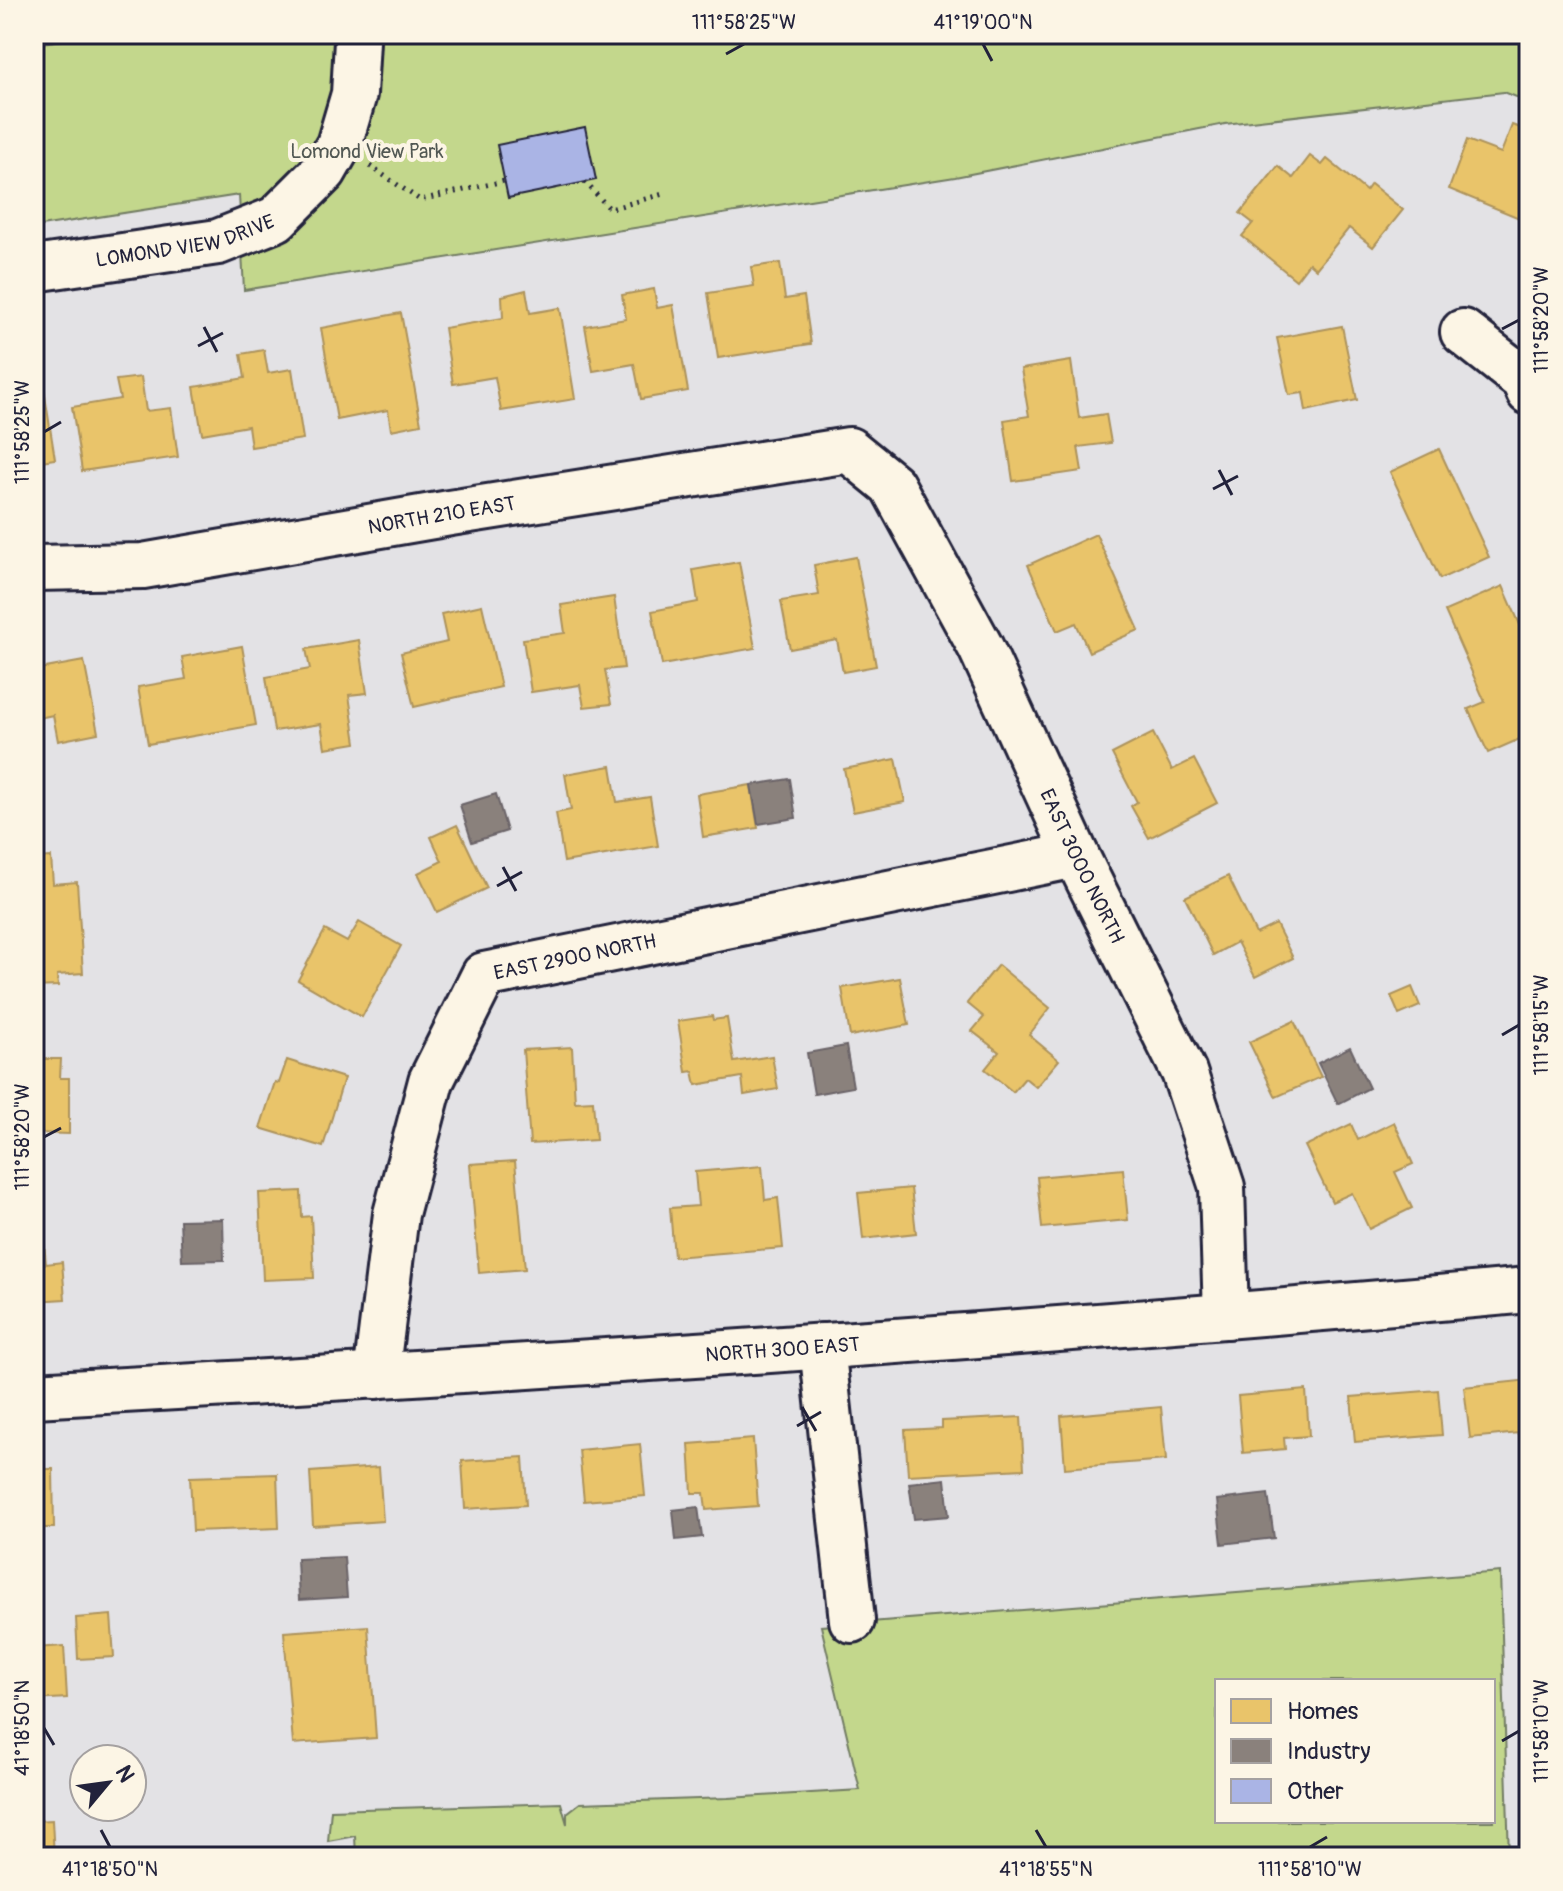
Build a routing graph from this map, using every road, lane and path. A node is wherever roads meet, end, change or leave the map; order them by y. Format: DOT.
graph roads {
  1 [pos="1526,34"];
  2 [pos="1529,40"];
  3 [pos="357,41"];
  4 [pos="339,145"];
  5 [pos="504,181"];
  6 [pos="585,182"];
  7 [pos="663,194"];
  8 [pos="34,269"];
  9 [pos="1463,332"];
  10 [pos="1529,392"];
  11 [pos="849,450"];
  12 [pos="34,568"];
  13 [pos="1076,855"];
  14 [pos="1529,1290"];
  15 [pos="1226,1316"];
  16 [pos="822,1346"];
  17 [pos="376,1376"];
  18 [pos="34,1395"];
  19 [pos="852,1620"];
  1 -- 2 [label="path"];
  3 -- 4 [label="street, LOMOND VIEW DRIVE"];
  4 -- 5 [label="path"];
  4 -- 8 [label="street, LOMOND VIEW DRIVE"];
  6 -- 7 [label="path"];
  9 -- 10 [label="street"];
  11 -- 12 [label="street, NORTH 210 EAST"];
  11 -- 13 [label="street, EAST 3000 NORTH"];
  13 -- 15 [label="street, EAST 3000 NORTH"];
  13 -- 17 [label="street, EAST 2900 NORTH"];
  14 -- 15 [label="street, NORTH 300 EAST"];
  15 -- 16 [label="street, NORTH 300 EAST"];
  16 -- 17 [label="street, NORTH 300 EAST"];
  16 -- 19 [label="street"];
  17 -- 18 [label="street, NORTH 300 EAST"];
}
